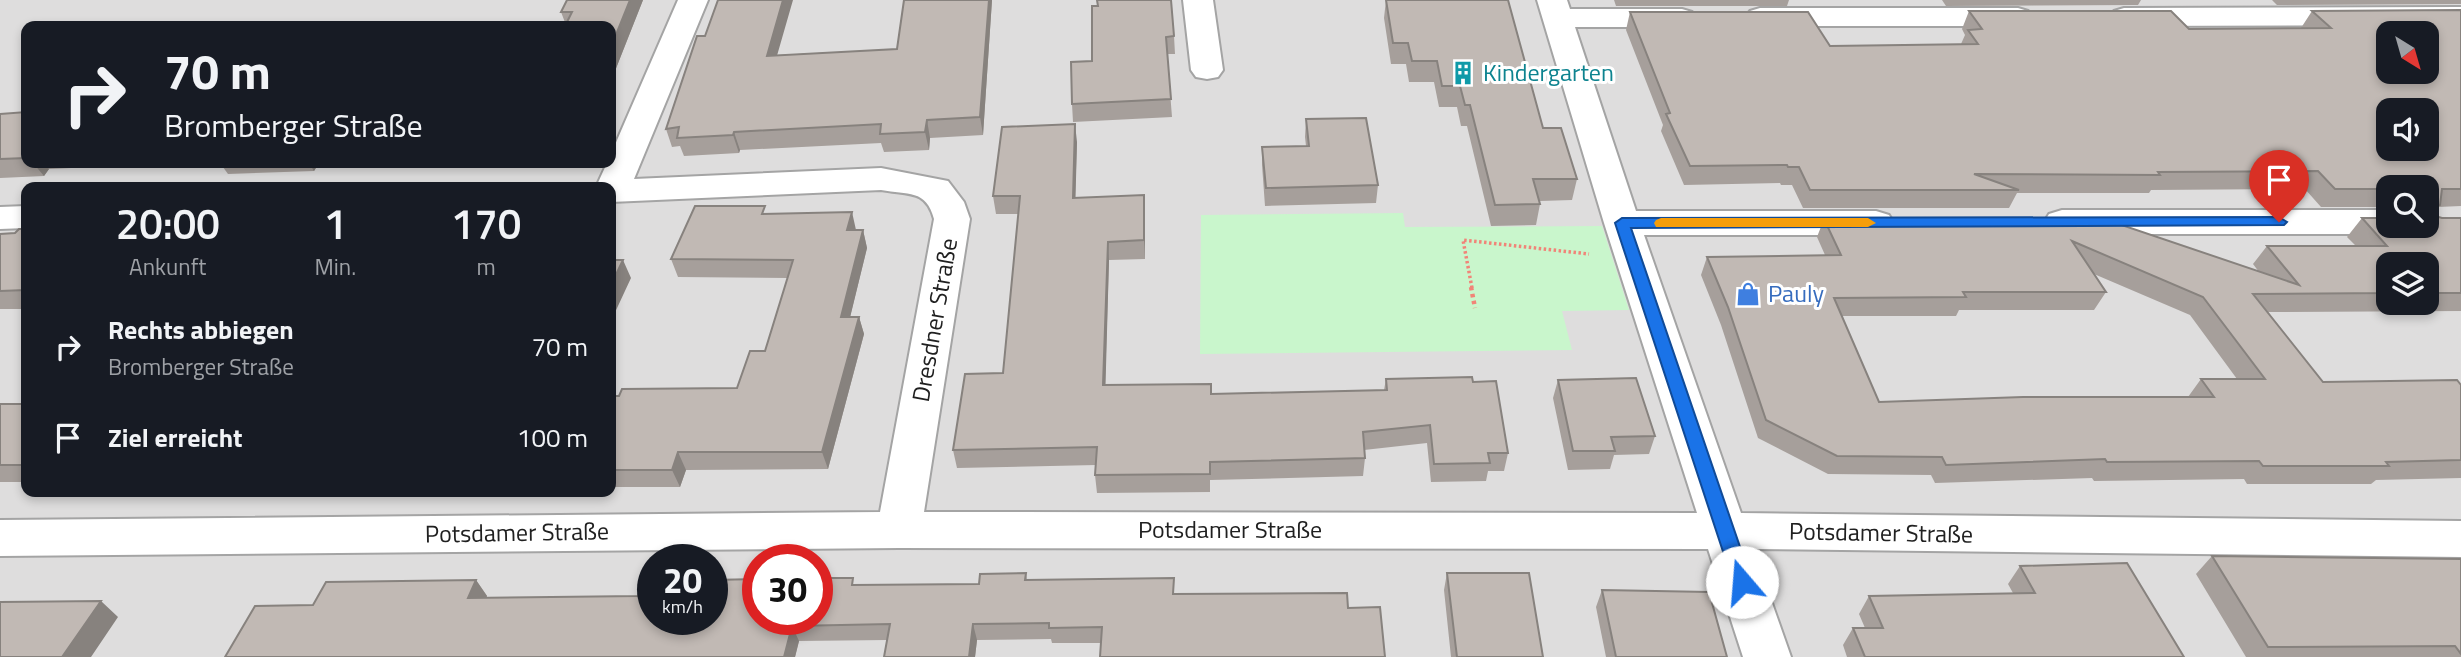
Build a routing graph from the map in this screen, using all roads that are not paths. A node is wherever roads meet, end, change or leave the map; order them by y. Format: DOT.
graph roads {
  1 [pos="693,0"];
  2 [pos="1198,0"];
  3 [pos="1555,9"];
  4 [pos="2461,16"];
  5 [pos="2044,17"];
  6 [pos="2100,17"];
  7 [pos="1208,69"];
  8 [pos="615,182"];
  9 [pos="616,191"];
  10 [pos="21,217"];
  11 [pos="0,218"];
  12 [pos="2026,222"];
  13 [pos="2376,222"];
  14 [pos="1622,223"];
  15 [pos="1915,223"];
  16 [pos="899,530"];
  17 [pos="1725,531"];
  18 [pos="0,538"];
  19 [pos="2461,539"];
  20 [pos="1767,657"];
  1 -- 8 [label="street"];
  2 -- 7 [label="street"];
  3 -- 5 [label="street"];
  3 -- 14 [label="street"];
  4 -- 6 [label="street"];
  9 -- 16 [label="street, Dresdner Straße"];
  10 -- 11 [label="street"];
  12 -- 13 [label="street"];
  14 -- 15 [label="street"];
  14 -- 17 [label="street"];
  16 -- 17 [label="street, Potsdamer Straße"];
  16 -- 18 [label="street, Potsdamer Straße"];
  17 -- 19 [label="street, Potsdamer Straße"];
  17 -- 20 [label="street"];
}
